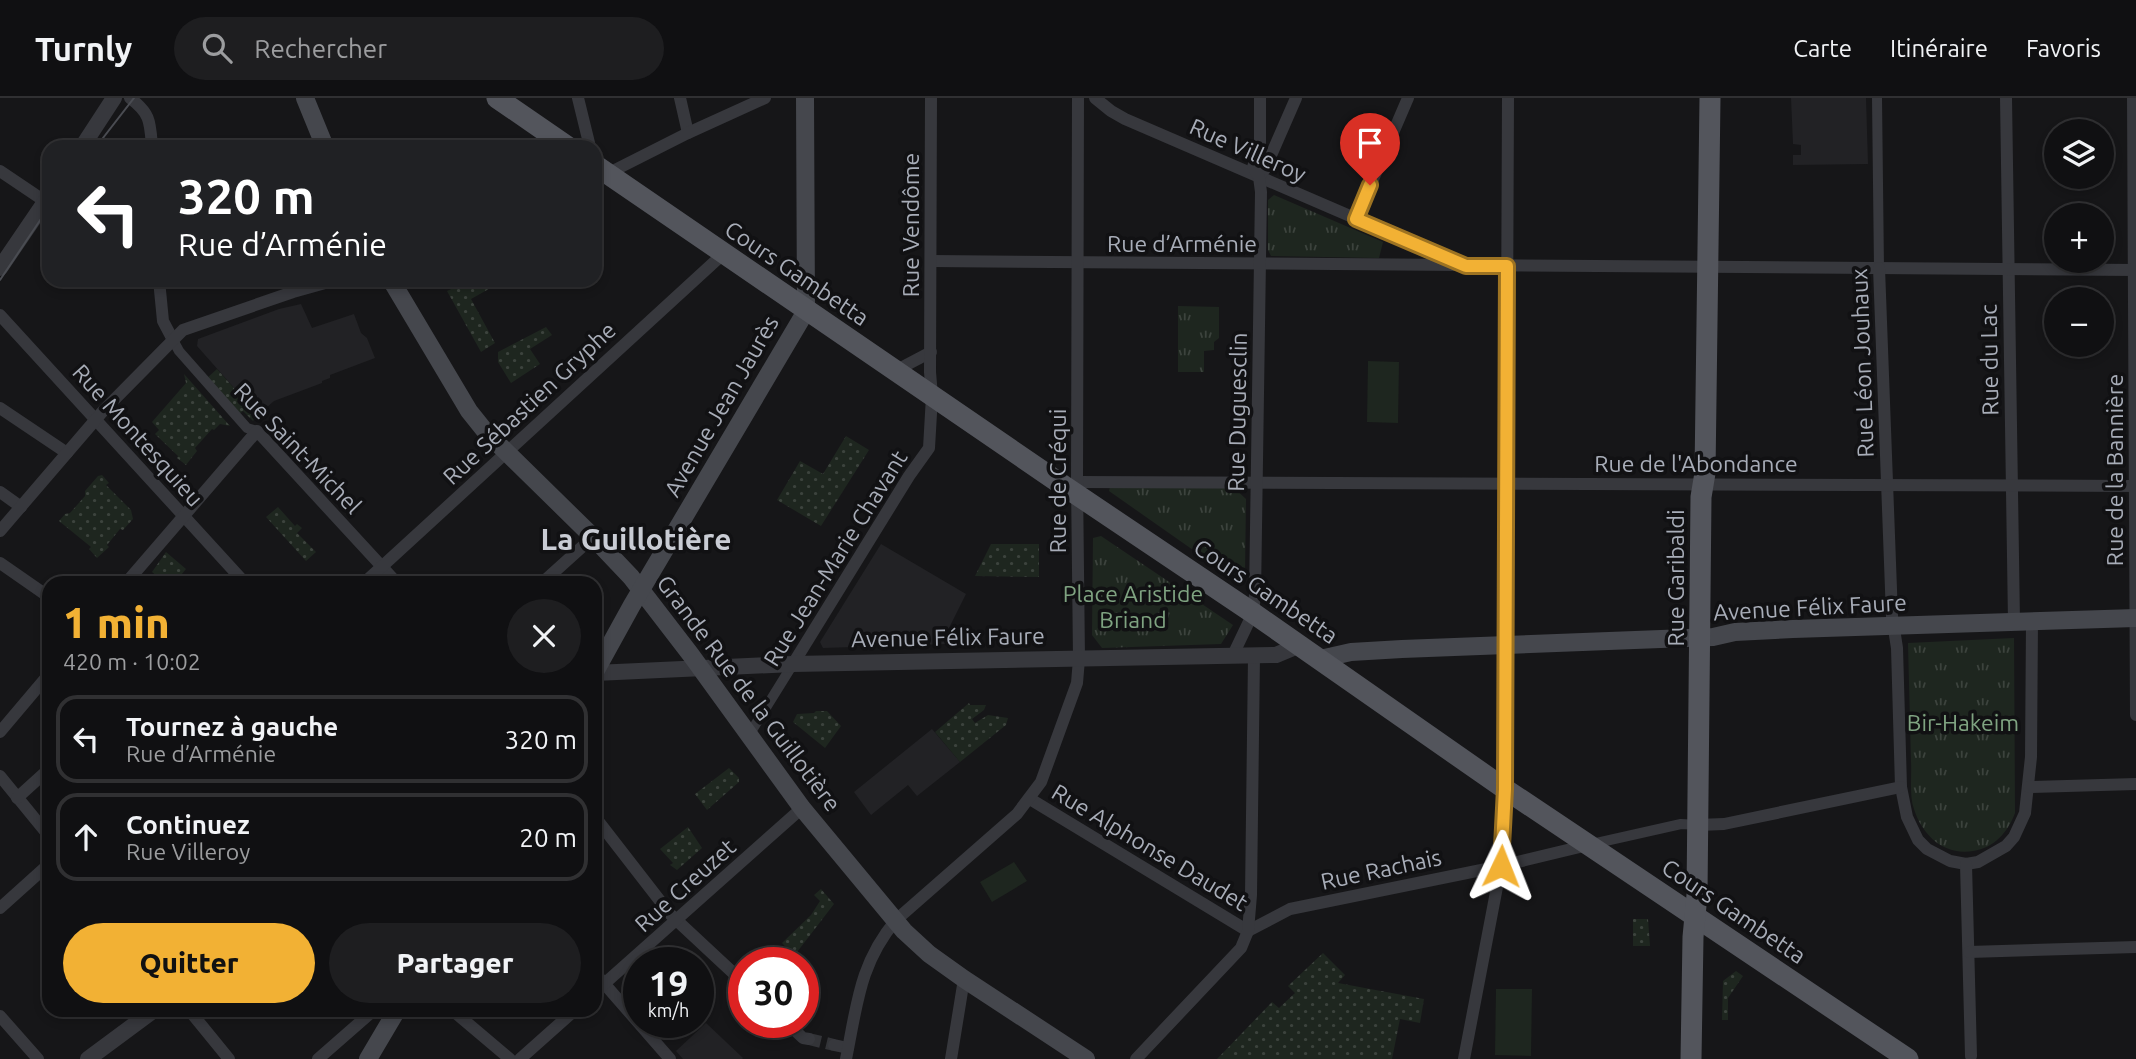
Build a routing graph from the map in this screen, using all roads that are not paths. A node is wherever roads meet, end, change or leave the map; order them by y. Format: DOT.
graph roads {
  1 [pos="114,98"];
  2 [pos="130,98"];
  3 [pos="305,98"];
  4 [pos="497,98"];
  5 [pos="578,98"];
  6 [pos="680,98"];
  7 [pos="765,98"];
  8 [pos="805,98"];
  9 [pos="931,98"];
  10 [pos="1079,98"];
  11 [pos="1095,98"];
  12 [pos="1260,98"];
  13 [pos="1296,98"];
  14 [pos="1408,98"];
  15 [pos="1508,98"];
  16 [pos="1710,98"];
  17 [pos="1877,98"];
  18 [pos="2006,98"];
  19 [pos="2133,98"];
  20 [pos="688,133"];
  21 [pos="87,140"];
  22 [pos="151,140"];
  23 [pos="322,140"];
  24 [pos="558,140"];
  25 [pos="588,140"];
  26 [pos="0,171"];
  27 [pos="602,172"];
  28 [pos="1252,172"];
  29 [pos="602,175"];
  30 [pos="42,196"];
  31 [pos="42,208"];
  32 [pos="1356,219"];
  33 [pos="1432,251"];
  34 [pos="723,254"];
  35 [pos="931,261"];
  36 [pos="1078,263"];
  37 [pos="1260,264"];
  38 [pos="1432,266"];
  39 [pos="1466,266"];
  40 [pos="1507,266"];
  41 [pos="0,268"];
  42 [pos="1707,268"];
  43 [pos="1879,268"];
  44 [pos="2008,268"];
  45 [pos="2135,270"];
  46 [pos="159,287"];
  47 [pos="311,287"];
  48 [pos="395,287"];
  49 [pos="806,310"];
  50 [pos="0,315"];
  51 [pos="173,340"];
  52 [pos="931,352"];
  53 [pos="895,371"];
  54 [pos="932,396"];
  55 [pos="0,408"];
  56 [pos="96,421"];
  57 [pos="257,431"];
  58 [pos="506,452"];
  59 [pos="67,453"];
  60 [pos="1256,482"];
  61 [pos="1507,484"];
  62 [pos="1703,485"];
  63 [pos="1888,485"];
  64 [pos="2012,485"];
  65 [pos="2135,486"];
  66 [pos="1077,488"];
  67 [pos="0,492"];
  68 [pos="21,507"];
  69 [pos="183,516"];
  70 [pos="0,531"];
  71 [pos="593,537"];
  72 [pos="0,563"];
  73 [pos="382,566"];
  74 [pos="132,576"];
  75 [pos="239,576"];
  76 [pos="371,576"];
  77 [pos="391,576"];
  78 [pos="550,576"];
  79 [pos="642,591"];
  80 [pos="42,592"];
  81 [pos="1253,612"];
  82 [pos="2136,618"];
  83 [pos="2014,621"];
  84 [pos="2032,621"];
  85 [pos="1893,626"];
  86 [pos="1700,638"];
  87 [pos="1505,643"];
  88 [pos="1300,645"];
  89 [pos="1233,655"];
  90 [pos="1254,656"];
  91 [pos="1079,659"];
  92 [pos="1320,659"];
  93 [pos="602,661"];
  94 [pos="793,664"];
  95 [pos="702,669"];
  96 [pos="602,673"];
  97 [pos="42,682"];
  98 [pos="2136,715"];
  99 [pos="0,732"];
  100 [pos="749,735"];
  101 [pos="42,775"];
  102 [pos="0,776"];
  103 [pos="2136,784"];
  104 [pos="1900,787"];
  105 [pos="2029,787"];
  106 [pos="1505,789"];
  107 [pos="17,798"];
  108 [pos="1030,799"];
  109 [pos="802,808"];
  110 [pos="1698,825"];
  111 [pos="602,826"];
  112 [pos="42,828"];
  113 [pos="1588,845"];
  114 [pos="1966,864"];
  115 [pos="1501,866"];
  116 [pos="42,870"];
  117 [pos="0,908"];
  118 [pos="1695,916"];
  119 [pos="896,919"];
  120 [pos="677,921"];
  121 [pos="1248,931"];
  122 [pos="2136,947"];
  123 [pos="1969,952"];
  124 [pos="728,968"];
  125 [pos="964,979"];
  126 [pos="602,986"];
  127 [pos="602,990"];
  128 [pos="0,1016"];
  129 [pos="144,1017"];
  130 [pos="195,1017"];
  131 [pos="366,1017"];
  132 [pos="393,1017"];
  133 [pos="460,1017"];
  134 [pos="567,1017"];
  135 [pos="803,1038"];
  136 [pos="809,1039"];
  137 [pos="834,1045"];
  138 [pos="847,1054"];
  139 [pos="1902,1057"];
  140 [pos="1971,1058"];
  141 [pos="38,1059"];
  142 [pos="88,1059"];
  143 [pos="229,1059"];
  144 [pos="318,1059"];
  145 [pos="368,1059"];
  146 [pos="510,1059"];
  147 [pos="520,1059"];
  148 [pos="670,1059"];
  149 [pos="951,1059"];
  150 [pos="1086,1059"];
  151 [pos="1136,1059"];
  152 [pos="1464,1059"];
  153 [pos="1691,1059"];
  1 -- 21 [label="street"];
  2 -- 22 [label="street"];
  3 -- 23 [label="main road"];
  4 -- 24 [label="main road"];
  5 -- 25 [label="street"];
  6 -- 20 [label="street"];
  7 -- 20 [label="street"];
  8 -- 49 [label="main road"];
  9 -- 35 [label="street, Rue Vendôme"];
  10 -- 36 [label="street, Rue de Créqui"];
  11 -- 28 [label="street, Rue Villeroy"];
  12 -- 28 [label="street, Rue Duguesclin"];
  13 -- 28 [label="street"];
  14 -- 32 [label="street"];
  15 -- 40 [label="street"];
  16 -- 42 [label="main road, Rue Garibaldi"];
  17 -- 43 [label="street, Rue Léon Jouhaux"];
  18 -- 44 [label="street, Rue du Lac"];
  19 -- 45 [label="street, Rue de la Bannière"];
  20 -- 27 [label="street"];
  26 -- 30 [label="street"];
  28 -- 32 [label="street, Rue Villeroy"];
  28 -- 37 [label="street, Rue Duguesclin"];
  29 -- 34 [label="main road, Cours Gambetta"];
  31 -- 41 [label="street"];
  32 -- 33 [label="street, Rue Villeroy"];
  33 -- 38 [label="street"];
  33 -- 39 [label="street, Rue Villeroy"];
  34 -- 49 [label="main road, Cours Gambetta"];
  34 -- 58 [label="street, Rue Sébastien Gryphe"];
  35 -- 36 [label="street, Rue d’Arménie"];
  35 -- 52 [label="street, Rue Vendôme"];
  36 -- 37 [label="street, Rue d’Arménie"];
  36 -- 66 [label="street, Rue de Créqui"];
  37 -- 38 [label="street, Rue d’Arménie"];
  37 -- 60 [label="street, Rue Duguesclin"];
  38 -- 39 [label="street, Rue d’Arménie"];
  39 -- 40 [label="street, Rue d’Arménie"];
  40 -- 42 [label="street, Rue d’Arménie"];
  40 -- 61 [label="street"];
  42 -- 43 [label="street, Rue d’Arménie"];
  42 -- 62 [label="main road, Rue Garibaldi"];
  43 -- 44 [label="street, Rue d’Arménie"];
  43 -- 63 [label="street, Rue Léon Jouhaux"];
  44 -- 45 [label="street, Rue d’Arménie"];
  44 -- 64 [label="street, Rue du Lac"];
  45 -- 65 [label="street, Rue de la Bannière"];
  46 -- 51 [label="street"];
  47 -- 51 [label="street"];
  48 -- 58 [label="main road, Grande Rue de la Guillotière"];
  49 -- 53 [label="main road, Cours Gambetta"];
  49 -- 79 [label="main road, Avenue Jean Jaurès"];
  50 -- 56 [label="street, Rue Montesquieu"];
  51 -- 56 [label="street"];
  51 -- 57 [label="street, Rue Saint-Michel"];
  52 -- 53 [label="street"];
  52 -- 54 [label="street, Rue Vendôme"];
  53 -- 54 [label="main road, Cours Gambetta"];
  54 -- 66 [label="main road, Cours Gambetta"];
  54 -- 94 [label="street, Rue Jean-Marie Chavant"];
  55 -- 59 [label="street"];
  56 -- 59 [label="street"];
  56 -- 69 [label="street, Rue Montesquieu"];
  57 -- 69 [label="street"];
  57 -- 73 [label="street, Rue Saint-Michel"];
  58 -- 71 [label="main road, Grande Rue de la Guillotière"];
  58 -- 73 [label="street, Rue Sébastien Gryphe"];
  59 -- 68 [label="street"];
  60 -- 61 [label="street, Rue de l'Abondance"];
  60 -- 66 [label="street"];
  60 -- 81 [label="street, Rue Duguesclin"];
  61 -- 62 [label="street, Rue de l'Abondance"];
  61 -- 87 [label="street"];
  62 -- 63 [label="street, Rue de l'Abondance"];
  62 -- 86 [label="main road, Rue Garibaldi"];
  63 -- 64 [label="street, Rue de l'Abondance"];
  63 -- 85 [label="street, Rue Léon Jouhaux"];
  64 -- 65 [label="street, Rue de l'Abondance"];
  64 -- 83 [label="street, Rue du Lac"];
  65 -- 82 [label="street, Rue de la Bannière"];
  66 -- 81 [label="main road, Cours Gambetta"];
  66 -- 91 [label="street, Rue de Créqui"];
  67 -- 68 [label="street"];
  68 -- 70 [label="street"];
  69 -- 74 [label="street"];
  69 -- 75 [label="street, Rue Montesquieu"];
  71 -- 78 [label="street"];
  71 -- 79 [label="main road, Grande Rue de la Guillotière"];
  72 -- 80 [label="street"];
  73 -- 76 [label="street, Rue Sébastien Gryphe"];
  73 -- 77 [label="street, Rue Saint-Michel"];
  79 -- 93 [label="main road, Avenue Jean Jaurès"];
  79 -- 95 [label="main road, Grande Rue de la Guillotière"];
  81 -- 88 [label="main road, Cours Gambetta"];
  81 -- 89 [label="street, Rue Duguesclin"];
  82 -- 84 [label="main road, Avenue Félix Faure"];
  82 -- 98 [label="street, Rue de la Bannière"];
  83 -- 84 [label="main road, Avenue Félix Faure"];
  83 -- 85 [label="main road, Avenue Félix Faure"];
  84 -- 105 [label="street"];
  85 -- 86 [label="main road, Avenue Félix Faure"];
  85 -- 104 [label="street, Rue Léon Jouhaux"];
  86 -- 87 [label="main road, Avenue Félix Faure"];
  86 -- 110 [label="main road, Rue Garibaldi"];
  87 -- 92 [label="main road, Avenue Félix Faure"];
  87 -- 106 [label="street"];
  88 -- 90 [label="street, Avenue Félix Faure"];
  88 -- 92 [label="main road, Cours Gambetta"];
  89 -- 90 [label="street, Avenue Félix Faure"];
  89 -- 91 [label="street, Avenue Félix Faure"];
  90 -- 121 [label="street"];
  91 -- 94 [label="street, Avenue Félix Faure"];
  91 -- 108 [label="street, Rue de Créqui"];
  92 -- 106 [label="main road, Cours Gambetta"];
  94 -- 95 [label="street, Avenue Félix Faure"];
  94 -- 100 [label="street, Rue Jean-Marie Chavant"];
  95 -- 96 [label="street, Avenue Félix Faure"];
  95 -- 100 [label="main road, Grande Rue de la Guillotière"];
  97 -- 99 [label="street"];
  100 -- 109 [label="main road, Grande Rue de la Guillotière"];
  101 -- 107 [label="street"];
  102 -- 107 [label="street"];
  103 -- 105 [label="street"];
  104 -- 110 [label="street, Rue Rachais"];
  104 -- 114 [label="street, Rue Léon Jouhaux"];
  105 -- 114 [label="street"];
  106 -- 113 [label="main road, Cours Gambetta"];
  106 -- 115 [label="street"];
  107 -- 112 [label="street"];
  108 -- 119 [label="street, Rue de Créqui"];
  108 -- 121 [label="street, Rue Alphonse Daudet"];
  109 -- 119 [label="main road, Grande Rue de la Guillotière"];
  109 -- 120 [label="street, Rue Creuzet"];
  110 -- 113 [label="street, Rue Rachais"];
  110 -- 118 [label="main road, Rue Garibaldi"];
  111 -- 120 [label="street"];
  113 -- 115 [label="street, Rue Rachais"];
  113 -- 118 [label="main road, Cours Gambetta"];
  114 -- 123 [label="street"];
  115 -- 121 [label="street, Rue Rachais"];
  115 -- 152 [label="street"];
  116 -- 117 [label="street"];
  118 -- 139 [label="main road, Cours Gambetta"];
  118 -- 153 [label="main road, Rue Garibaldi"];
  119 -- 125 [label="main road, Grande Rue de la Guillotière"];
  119 -- 138 [label="street, Rue de Créqui"];
  120 -- 124 [label="street"];
  120 -- 126 [label="street, Rue Creuzet"];
  121 -- 151 [label="street, Rue Rachais"];
  122 -- 123 [label="street"];
  123 -- 140 [label="street"];
  125 -- 149 [label="street"];
  125 -- 150 [label="main road, Grande Rue de la Guillotière"];
  127 -- 148 [label="street"];
  128 -- 141 [label="street"];
  129 -- 142 [label="street"];
  130 -- 143 [label="street"];
  131 -- 144 [label="street"];
  132 -- 145 [label="main road"];
  133 -- 146 [label="street"];
  134 -- 147 [label="street"];
  135 -- 136 [label="street"];
  137 -- 138 [label="street"];
}
